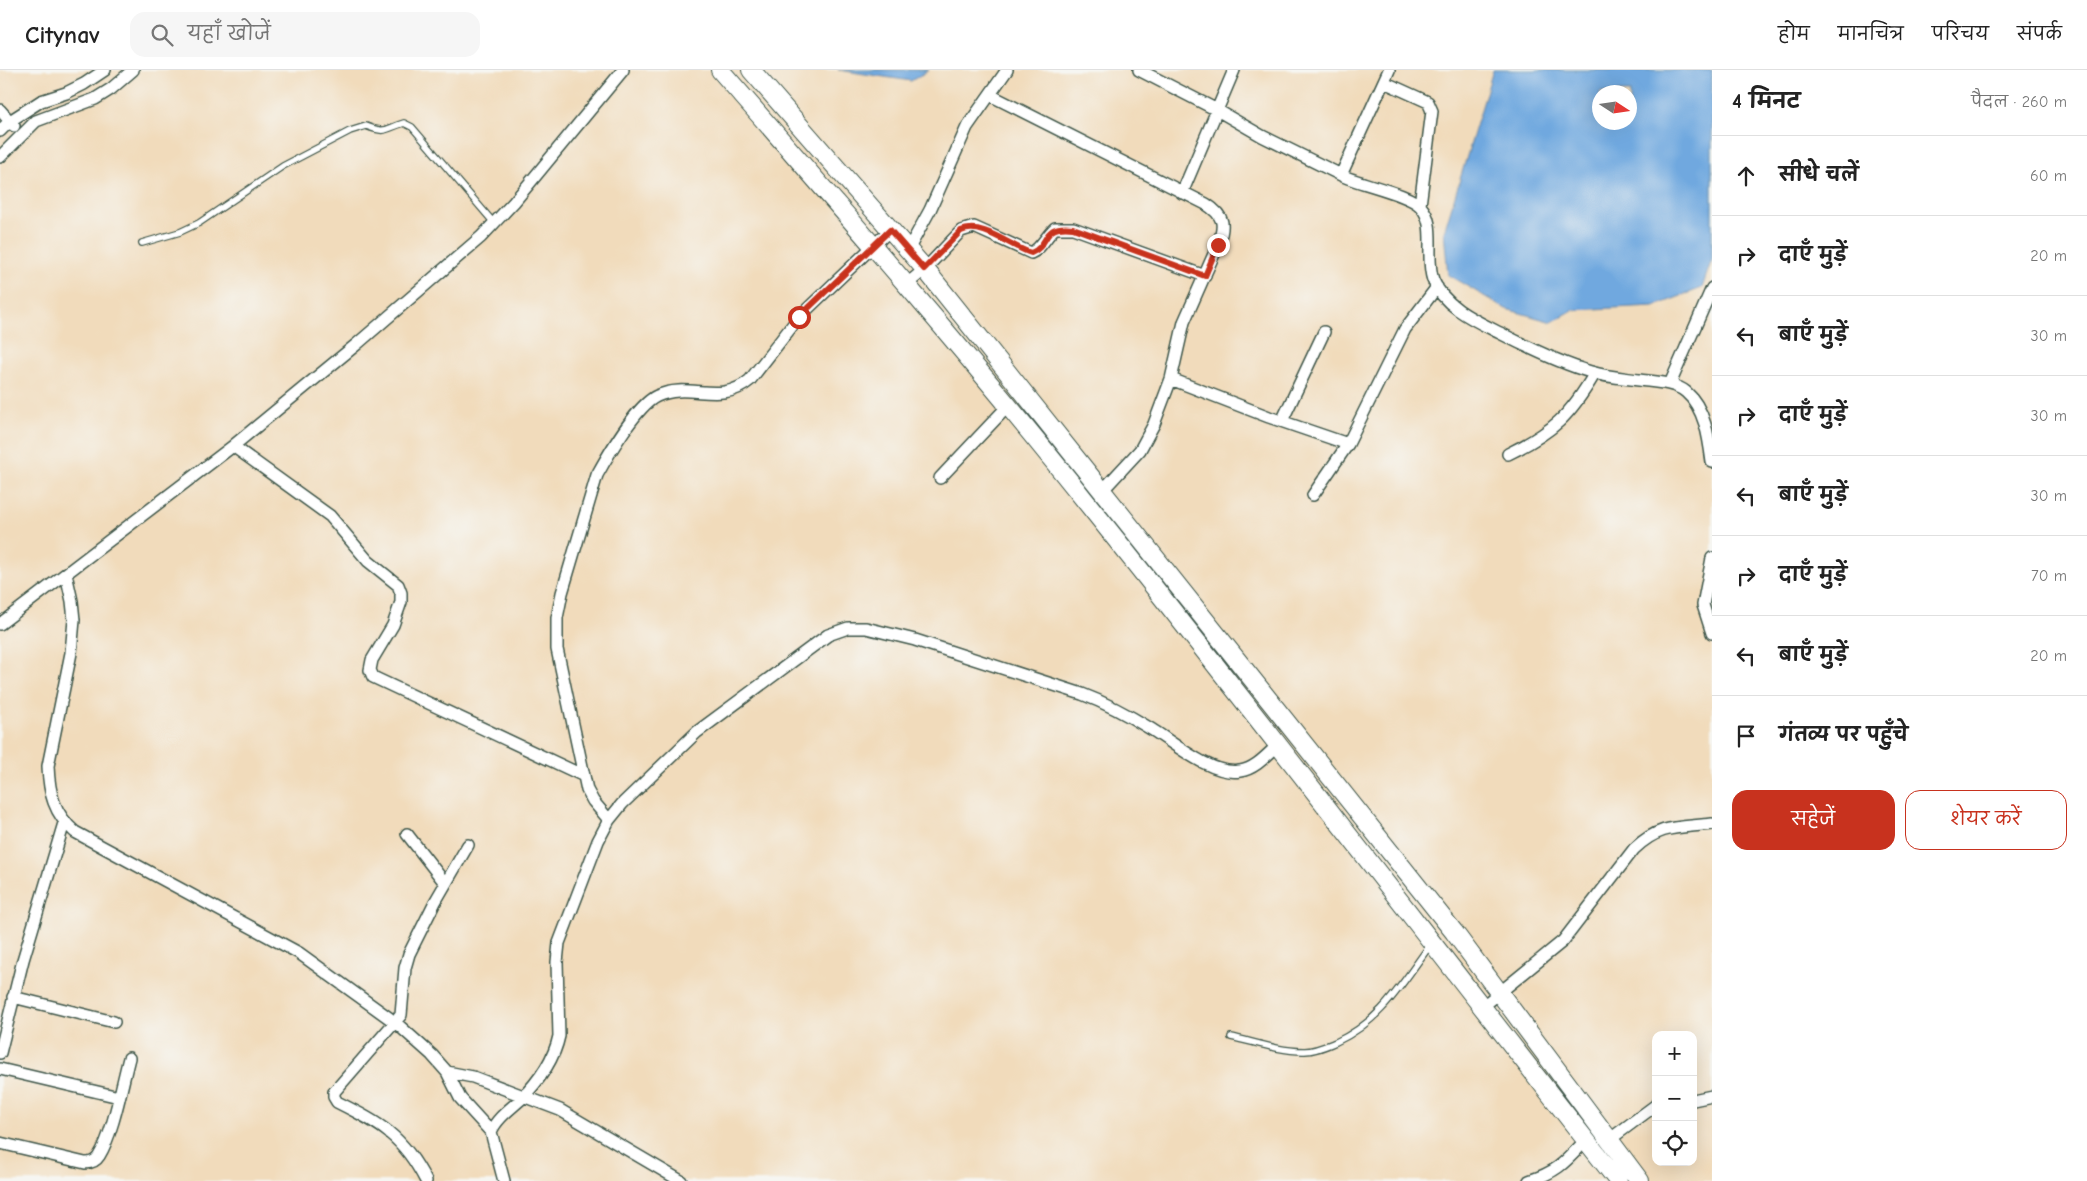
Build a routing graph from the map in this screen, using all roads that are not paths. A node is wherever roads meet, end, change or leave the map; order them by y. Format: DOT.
graph roads {
  1 [pos="105,70"];
  2 [pos="133,70"];
  3 [pos="623,70"];
  4 [pos="720,70"];
  5 [pos="751,70"];
  6 [pos="1007,70"];
  7 [pos="1139,70"];
  8 [pos="1234,70"];
  9 [pos="1389,70"];
  10 [pos="1384,82"];
  11 [pos="990,95"];
  12 [pos="54,97"];
  13 [pos="0,110"];
  14 [pos="1216,110"];
  15 [pos="59,112"];
  16 [pos="10,121"];
  17 [pos="0,131"];
  18 [pos="22,135"];
  19 [pos="0,157"];
  20 [pos="1341,175"];
  21 [pos="1182,193"];
  22 [pos="1420,205"];
  23 [pos="495,224"];
  24 [pos="890,230"];
  25 [pos="142,243"];
  26 [pos="874,245"];
  27 [pos="908,250"];
  28 [pos="924,269"];
  29 [pos="1205,276"];
  30 [pos="906,285"];
  31 [pos="1437,287"];
  32 [pos="1712,288"];
  33 [pos="1324,332"];
  34 [pos="1595,373"];
  35 [pos="1172,380"];
  36 [pos="1670,384"];
  37 [pos="1007,407"];
  38 [pos="1282,421"];
  39 [pos="1348,444"];
  40 [pos="233,446"];
  41 [pos="1508,454"];
  42 [pos="1712,462"];
  43 [pos="940,478"];
  44 [pos="1102,491"];
  45 [pos="1313,495"];
  46 [pos="1712,558"];
  47 [pos="66,574"];
  48 [pos="0,624"];
  49 [pos="1712,632"];
  50 [pos="1278,745"];
  51 [pos="584,776"];
  52 [pos="609,820"];
  53 [pos="64,823"];
  54 [pos="1712,824"];
  55 [pos="407,834"];
  56 [pos="468,844"];
  57 [pos="1391,854"];
  58 [pos="1374,867"];
  59 [pos="445,883"];
  60 [pos="1433,942"];
  61 [pos="1500,993"];
  62 [pos="13,997"];
  63 [pos="1482,1007"];
  64 [pos="114,1022"];
  65 [pos="396,1023"];
  66 [pos="1231,1037"];
  67 [pos="0,1053"];
  68 [pos="130,1058"];
  69 [pos="0,1069"];
  70 [pos="447,1072"];
  71 [pos="524,1096"];
  72 [pos="1712,1096"];
  73 [pos="118,1097"];
  74 [pos="1697,1099"];
  75 [pos="1652,1108"];
  76 [pos="491,1132"];
  77 [pos="1586,1140"];
  78 [pos="1608,1140"];
  79 [pos="0,1143"];
  80 [pos="1545,1178"];
  81 [pos="426,1181"];
  82 [pos="504,1181"];
  83 [pos="682,1181"];
  84 [pos="1529,1181"];
  85 [pos="1618,1181"];
  86 [pos="1640,1181"];
  1 -- 12 [label="street"];
  2 -- 15 [label="street"];
  3 -- 23 [label="street"];
  4 -- 26 [label="main road"];
  5 -- 24 [label="main road"];
  6 -- 11 [label="street"];
  7 -- 14 [label="street"];
  8 -- 14 [label="street"];
  9 -- 10 [label="street"];
  10 -- 20 [label="street"];
  10 -- 22 [label="street"];
  11 -- 21 [label="street"];
  11 -- 27 [label="street"];
  12 -- 15 [label="street"];
  12 -- 16 [label="street"];
  13 -- 16 [label="street"];
  14 -- 20 [label="street"];
  14 -- 21 [label="street"];
  15 -- 18 [label="street"];
  16 -- 17 [label="street"];
  16 -- 18 [label="street"];
  18 -- 19 [label="street"];
  20 -- 22 [label="street"];
  21 -- 29 [label="street"];
  22 -- 31 [label="street"];
  23 -- 25 [label="lane"];
  23 -- 40 [label="street"];
  24 -- 26 [label="street"];
  24 -- 27 [label="main road"];
  26 -- 30 [label="main road"];
  26 -- 51 [label="street"];
  27 -- 28 [label="main road"];
  28 -- 29 [label="street"];
  28 -- 30 [label="street"];
  28 -- 44 [label="main road"];
  29 -- 35 [label="street"];
  30 -- 37 [label="main road"];
  31 -- 34 [label="street"];
  31 -- 39 [label="street"];
  32 -- 36 [label="street"];
  33 -- 38 [label="street"];
  34 -- 36 [label="street"];
  34 -- 41 [label="street"];
  35 -- 38 [label="street"];
  35 -- 44 [label="street"];
  36 -- 42 [label="street"];
  37 -- 43 [label="street"];
  37 -- 50 [label="main road"];
  38 -- 39 [label="street"];
  39 -- 45 [label="street"];
  40 -- 47 [label="street"];
  40 -- 51 [label="street"];
  44 -- 57 [label="main road"];
  46 -- 49 [label="street"];
  47 -- 48 [label="street"];
  47 -- 53 [label="street"];
  50 -- 52 [label="street"];
  50 -- 58 [label="main road"];
  51 -- 52 [label="street"];
  52 -- 71 [label="street"];
  53 -- 62 [label="street"];
  53 -- 65 [label="street"];
  54 -- 61 [label="street"];
  55 -- 59 [label="street"];
  56 -- 59 [label="street"];
  57 -- 58 [label="main road"];
  57 -- 61 [label="main road"];
  58 -- 60 [label="main road"];
  59 -- 65 [label="street"];
  60 -- 63 [label="main road"];
  60 -- 66 [label="lane"];
  61 -- 63 [label="street"];
  61 -- 78 [label="main road"];
  62 -- 64 [label="street"];
  62 -- 67 [label="street"];
  63 -- 77 [label="main road"];
  65 -- 70 [label="street"];
  65 -- 81 [label="street"];
  68 -- 73 [label="street"];
  69 -- 73 [label="street"];
  70 -- 71 [label="street"];
  70 -- 76 [label="street"];
  71 -- 76 [label="street"];
  71 -- 83 [label="street"];
  72 -- 74 [label="street"];
  73 -- 79 [label="street"];
  75 -- 78 [label="street"];
  76 -- 82 [label="street"];
  77 -- 80 [label="street"];
  77 -- 85 [label="main road"];
  78 -- 86 [label="main road"];
  80 -- 84 [label="street"];
}
